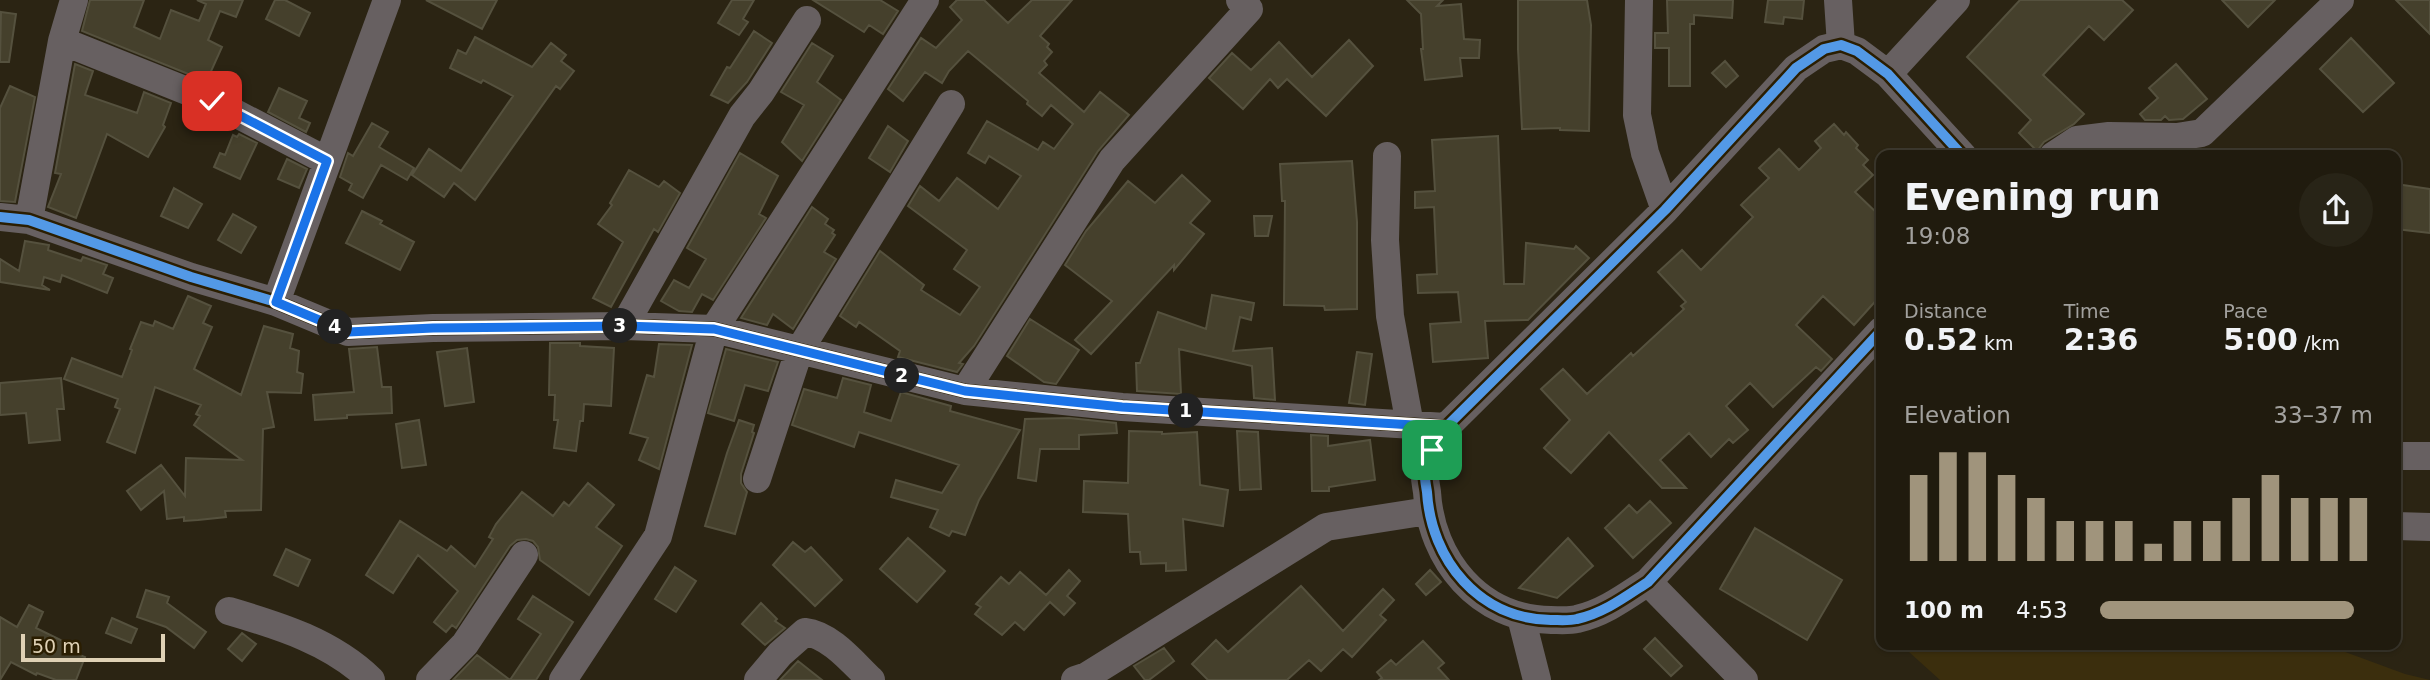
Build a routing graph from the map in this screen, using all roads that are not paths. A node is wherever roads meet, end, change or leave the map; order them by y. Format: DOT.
graph roads {
  1 [pos="74,0"];
  2 [pos="387,0"];
  3 [pos="925,0"];
  4 [pos="1240,0"];
  5 [pos="1639,0"];
  6 [pos="1838,0"];
  7 [pos="1956,0"];
  8 [pos="2340,0"];
  9 [pos="807,20"];
  10 [pos="62,41"];
  11 [pos="1841,45"];
  12 [pos="1888,74"];
  13 [pos="951,104"];
  14 [pos="1958,150"];
  15 [pos="2062,150"];
  16 [pos="1387,156"];
  17 [pos="327,161"];
  18 [pos="1665,210"];
  19 [pos="0,217"];
  20 [pos="29,220"];
  21 [pos="276,302"];
  22 [pos="624,326"];
  23 [pos="714,329"];
  24 [pos="1876,336"];
  25 [pos="799,351"];
  26 [pos="965,391"];
  27 [pos="1410,425"];
  28 [pos="1446,427"];
  29 [pos="2401,457"];
  30 [pos="2428,461"];
  31 [pos="757,479"];
  32 [pos="1428,511"];
  33 [pos="524,555"];
  34 [pos="1648,582"];
  35 [pos="229,611"];
  36 [pos="1521,617"];
  37 [pos="1084,679"];
  38 [pos="371,680"];
  39 [pos="430,680"];
  40 [pos="563,680"];
  41 [pos="758,680"];
  42 [pos="871,680"];
  43 [pos="1537,680"];
  44 [pos="1744,680"];
  1 -- 10 [label="street"];
  2 -- 17 [label="street"];
  3 -- 23 [label="street"];
  4 -- 26 [label="street"];
  5 -- 18 [label="street"];
  6 -- 11 [label="street"];
  7 -- 12 [label="street"];
  8 -- 15 [label="street"];
  9 -- 22 [label="street"];
  10 -- 17 [label="street"];
  10 -- 20 [label="street"];
  11 -- 12 [label="street"];
  11 -- 18 [label="street"];
  12 -- 14 [label="street"];
  13 -- 25 [label="street"];
  16 -- 27 [label="street"];
  17 -- 21 [label="street"];
  18 -- 28 [label="street"];
  19 -- 20 [label="street"];
  20 -- 21 [label="street"];
  21 -- 22 [label="street"];
  22 -- 23 [label="street"];
  23 -- 25 [label="street"];
  23 -- 40 [label="street"];
  24 -- 34 [label="street"];
  25 -- 26 [label="street"];
  25 -- 31 [label="street"];
  26 -- 27 [label="street"];
  27 -- 28 [label="street"];
  28 -- 32 [label="street"];
  29 -- 30 [label="street"];
  32 -- 36 [label="street"];
  32 -- 37 [label="street"];
  33 -- 39 [label="street"];
  34 -- 36 [label="street"];
  34 -- 44 [label="street"];
  35 -- 38 [label="street"];
  36 -- 43 [label="street"];
  41 -- 42 [label="street"];
}
